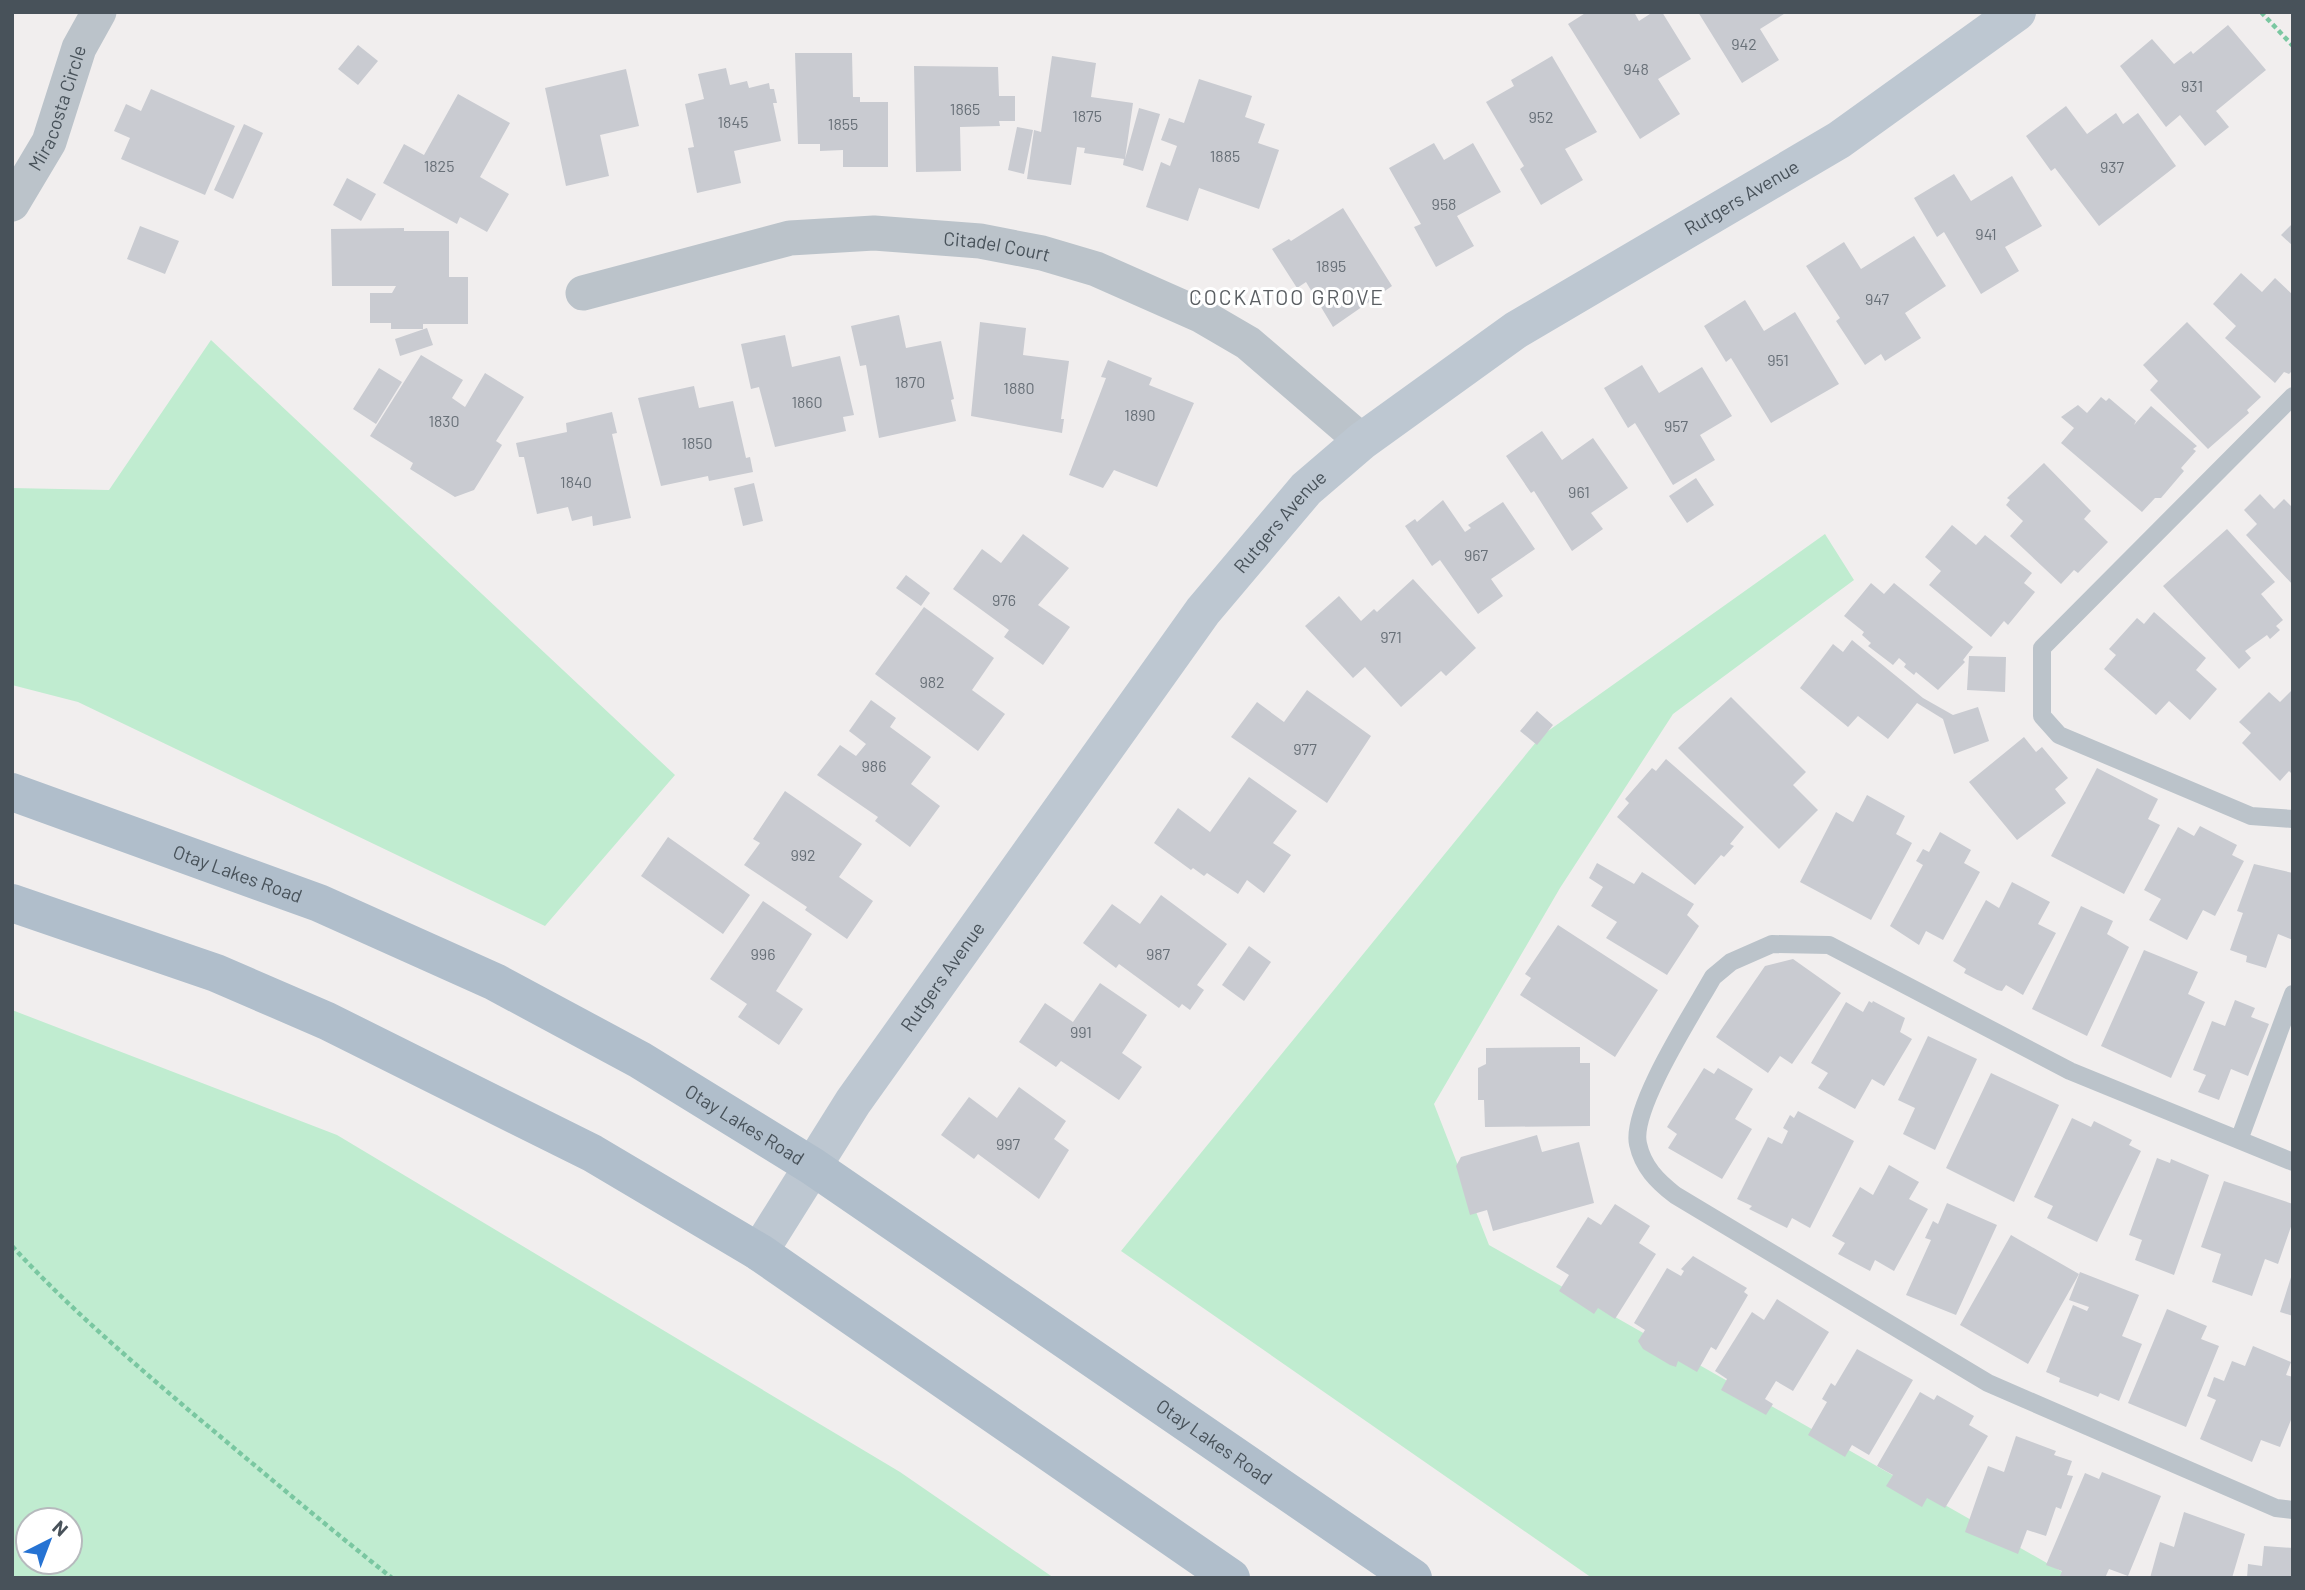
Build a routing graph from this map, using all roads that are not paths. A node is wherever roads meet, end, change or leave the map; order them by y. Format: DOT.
graph roads {
  1 [pos="99,12"];
  2 [pos="2017,12"];
  3 [pos="12,204"];
  4 [pos="583,293"];
  5 [pos="2293,396"];
  6 [pos="1362,441"];
  7 [pos="12,792"];
  8 [pos="2293,819"];
  9 [pos="12,903"];
  10 [pos="2293,994"];
  11 [pos="2239,1140"];
  12 [pos="2293,1161"];
  13 [pos="812,1166"];
  14 [pos="758,1252"];
  15 [pos="2293,1510"];
  16 [pos="1231,1578"];
  17 [pos="1413,1578"];
  1 -- 3 [label="street, Miracosta Circle"];
  2 -- 6 [label="main road, Rutgers Avenue"];
  4 -- 6 [label="street, Citadel Court"];
  5 -- 8 [label="lane"];
  6 -- 13 [label="main road, Rutgers Avenue"];
  7 -- 13 [label="main road, Otay Lakes Road"];
  9 -- 14 [label="main road"];
  10 -- 11 [label="lane"];
  11 -- 12 [label="lane"];
  11 -- 15 [label="lane"];
  13 -- 14 [label="main road, Rutgers Avenue"];
  13 -- 17 [label="main road, Otay Lakes Road"];
  14 -- 16 [label="main road"];
}
